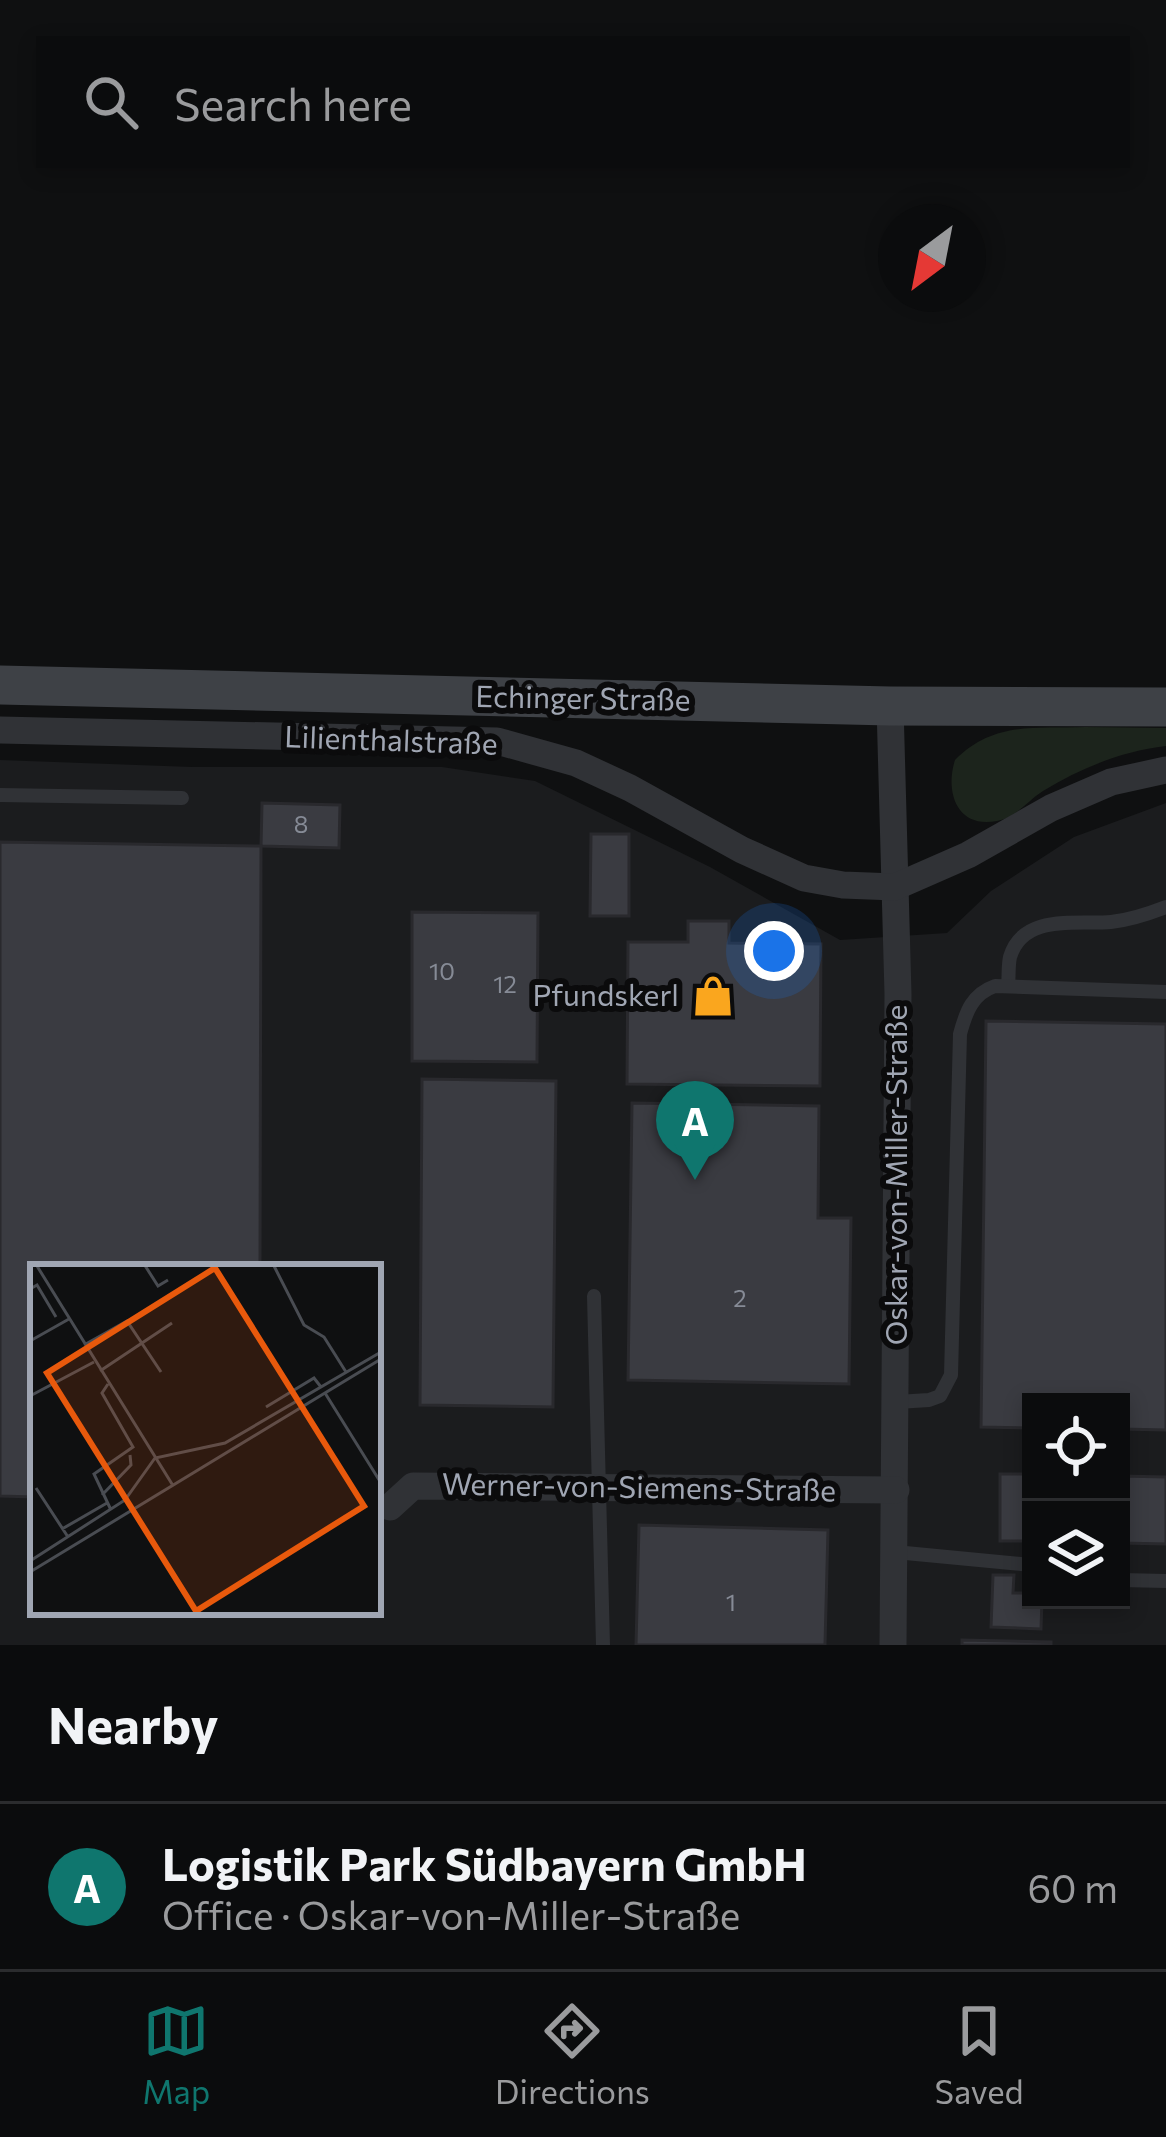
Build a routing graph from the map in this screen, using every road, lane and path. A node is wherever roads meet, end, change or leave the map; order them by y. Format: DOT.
graph roads {
  1 [pos="0,685"];
  2 [pos="890,706"];
  3 [pos="1166,707"];
  4 [pos="0,730"];
  5 [pos="1166,770"];
  6 [pos="0,795"];
  7 [pos="182,798"];
  8 [pos="895,887"];
  9 [pos="1166,907"];
  10 [pos="1008,986"];
  11 [pos="1166,992"];
  12 [pos="594,1296"];
  13 [pos="896,1402"];
  14 [pos="598,1487"];
  15 [pos="896,1490"];
  16 [pos="390,1507"];
  17 [pos="895,1552"];
  18 [pos="1022,1564"];
  19 [pos="1130,1580"];
  20 [pos="1166,1581"];
  21 [pos="603,1645"];
  22 [pos="893,1645"];
  1 -- 2 [label="main road, Echinger Straße"];
  2 -- 3 [label="main road, Echinger Straße"];
  2 -- 8 [label="street, Oskar-von-Miller-Straße"];
  4 -- 8 [label="street, Lilienthalstraße"];
  5 -- 8 [label="street"];
  6 -- 7 [label="lane"];
  8 -- 13 [label="street, Oskar-von-Miller-Straße"];
  9 -- 10 [label="lane"];
  10 -- 11 [label="lane"];
  10 -- 13 [label="lane"];
  12 -- 14 [label="lane"];
  13 -- 15 [label="street, Oskar-von-Miller-Straße"];
  14 -- 15 [label="street, Werner-von-Siemens-Straße"];
  14 -- 16 [label="street, Werner-von-Siemens-Straße"];
  14 -- 21 [label="lane"];
  15 -- 17 [label="street, Oskar-von-Miller-Straße"];
  17 -- 18 [label="lane"];
  17 -- 22 [label="street, Oskar-von-Miller-Straße"];
  19 -- 20 [label="lane"];
}
